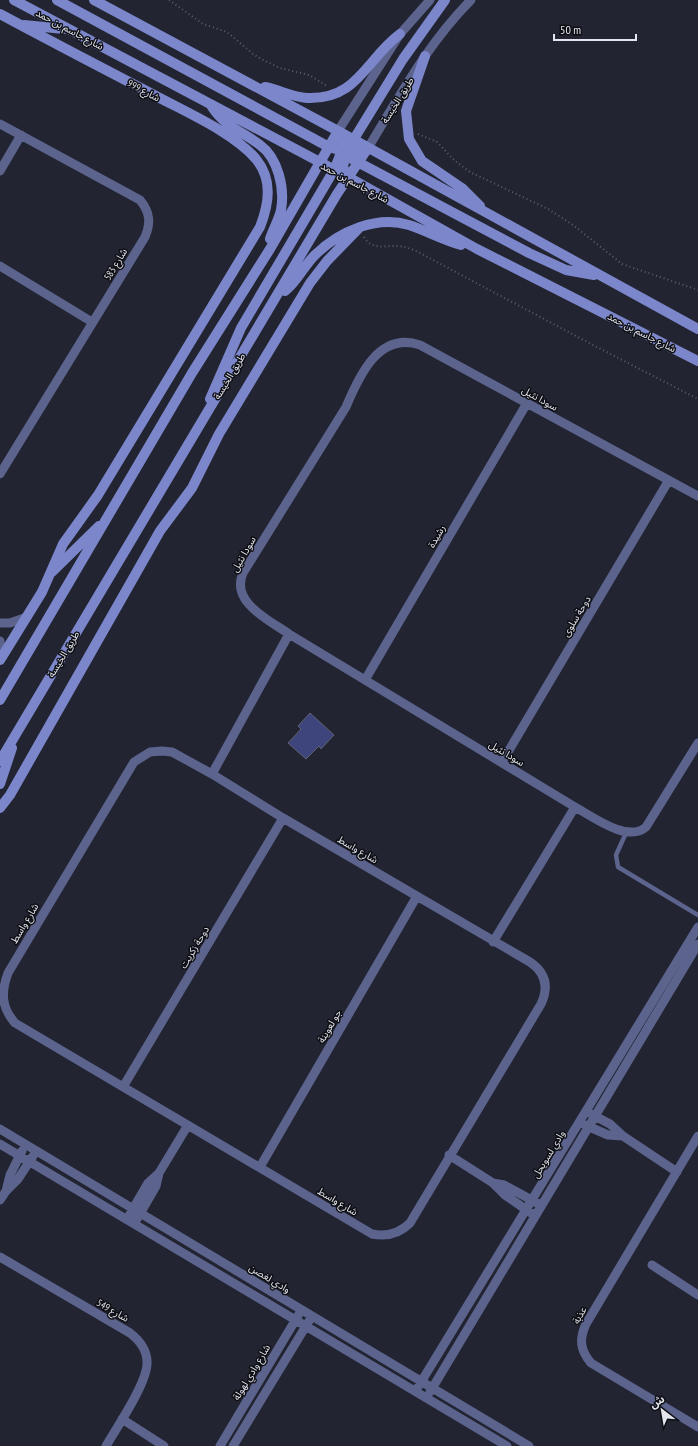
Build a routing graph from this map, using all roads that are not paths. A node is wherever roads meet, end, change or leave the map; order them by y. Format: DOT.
graph roads {
  1 [pos="14,0"];
  2 [pos="57,0"];
  3 [pos="94,0"];
  4 [pos="430,0"];
  5 [pos="445,0"];
  6 [pos="470,0"];
  7 [pos="0,14"];
  8 [pos="20,25"];
  9 [pos="70,29"];
  10 [pos="400,34"];
  11 [pos="425,56"];
  12 [pos="250,84"];
  13 [pos="209,104"];
  14 [pos="0,124"];
  15 [pos="338,131"];
  16 [pos="21,135"];
  17 [pos="354,140"];
  18 [pos="329,147"];
  19 [pos="368,148"];
  20 [pos="343,154"];
  21 [pos="358,162"];
  22 [pos="320,163"];
  23 [pos="334,170"];
  24 [pos="0,171"];
  25 [pos="348,177"];
  26 [pos="487,214"];
  27 [pos="362,232"];
  28 [pos="477,249"];
  29 [pos="270,250"];
  30 [pos="0,266"];
  31 [pos="600,276"];
  32 [pos="277,297"];
  33 [pos="92,322"];
  34 [pos="698,329"];
  35 [pos="698,361"];
  36 [pos="527,403"];
  37 [pos="200,425"];
  38 [pos="0,474"];
  39 [pos="669,480"];
  40 [pos="698,496"];
  41 [pos="110,516"];
  42 [pos="52,573"];
  43 [pos="27,617"];
  44 [pos="0,624"];
  45 [pos="289,634"];
  46 [pos="0,641"];
  47 [pos="1,658"];
  48 [pos="365,680"];
  49 [pos="0,700"];
  50 [pos="14,738"];
  51 [pos="697,748"];
  52 [pos="0,761"];
  53 [pos="502,762"];
  54 [pos="212,774"];
  55 [pos="0,784"];
  56 [pos="575,807"];
  57 [pos="0,808"];
  58 [pos="283,818"];
  59 [pos="626,833"];
  60 [pos="417,896"];
  61 [pos="698,915"];
  62 [pos="698,927"];
  63 [pos="493,942"];
  64 [pos="698,944"];
  65 [pos="123,1087"];
  66 [pos="586,1111"];
  67 [pos="595,1116"];
  68 [pos="579,1123"];
  69 [pos="188,1125"];
  70 [pos="589,1127"];
  71 [pos="0,1128"];
  72 [pos="623,1136"];
  73 [pos="698,1136"];
  74 [pos="0,1144"];
  75 [pos="26,1144"];
  76 [pos="37,1150"];
  77 [pos="20,1155"];
  78 [pos="449,1155"];
  79 [pos="30,1161"];
  80 [pos="260,1167"];
  81 [pos="677,1172"];
  82 [pos="493,1183"];
  83 [pos="6,1191"];
  84 [pos="0,1200"];
  85 [pos="537,1203"];
  86 [pos="527,1210"];
  87 [pos="137,1211"];
  88 [pos="535,1215"];
  89 [pos="131,1221"];
  90 [pos="0,1257"];
  91 [pos="652,1265"];
  92 [pos="698,1294"];
  93 [pos="302,1309"];
  94 [pos="312,1316"];
  95 [pos="296,1319"];
  96 [pos="306,1325"];
  97 [pos="422,1382"];
  98 [pos="432,1388"];
  99 [pos="416,1392"];
  100 [pos="426,1398"];
  101 [pos="122,1419"];
  102 [pos="698,1428"];
  103 [pos="106,1446"];
  104 [pos="164,1446"];
  105 [pos="220,1446"];
  106 [pos="233,1446"];
  107 [pos="508,1446"];
  108 [pos="529,1446"];
  1 -- 9 [label="main road, شارع جاسم بن حمد"];
  2 -- 18 [label="main road"];
  3 -- 12 [label="main road"];
  4 -- 10 [label="street"];
  5 -- 17 [label="main road"];
  6 -- 11 [label="street, طريق الخيسة"];
  7 -- 8 [label="main road, شارع 999"];
  8 -- 9 [label="main road"];
  8 -- 42 [label="main road, شارع 999"];
  9 -- 13 [label="main road, شارع جاسم بن حمد"];
  10 -- 12 [label="main road"];
  10 -- 15 [label="street"];
  11 -- 19 [label="street, طريق الخيسة"];
  11 -- 26 [label="main road"];
  12 -- 15 [label="main road"];
  13 -- 22 [label="main road, شارع جاسم بن حمد"];
  13 -- 29 [label="main road"];
  14 -- 16 [label="street, شارع 583"];
  15 -- 17 [label="main road"];
  15 -- 18 [label="main road"];
  15 -- 20 [label="main road"];
  16 -- 24 [label="street"];
  16 -- 33 [label="street, شارع 583"];
  17 -- 19 [label="main road"];
  17 -- 20 [label="main road"];
  18 -- 20 [label="main road"];
  18 -- 22 [label="main road"];
  19 -- 20 [label="main road"];
  19 -- 21 [label="main road, طريق الخيسة"];
  19 -- 26 [label="main road"];
  20 -- 21 [label="main road"];
  20 -- 22 [label="main road"];
  20 -- 23 [label="main road"];
  20 -- 25 [label="main road"];
  21 -- 25 [label="main road, طريق الخيسة"];
  21 -- 31 [label="main road"];
  22 -- 23 [label="main road, شارع جاسم بن حمد"];
  22 -- 29 [label="main road"];
  23 -- 25 [label="main road, شارع جاسم بن حمد"];
  23 -- 37 [label="main road"];
  25 -- 28 [label="main road, شارع جاسم بن حمد"];
  25 -- 32 [label="main road, طريق الخيسة"];
  26 -- 31 [label="main road"];
  27 -- 28 [label="main road"];
  27 -- 32 [label="main road"];
  27 -- 57 [label="main road"];
  28 -- 35 [label="main road, شارع جاسم بن حمد"];
  29 -- 41 [label="main road"];
  30 -- 33 [label="street"];
  31 -- 34 [label="main road"];
  32 -- 37 [label="main road, طريق الخيسة"];
  33 -- 38 [label="street, شارع 583"];
  36 -- 39 [label="street, سودا نثيل"];
  36 -- 45 [label="street, سودا نثيل"];
  36 -- 48 [label="street, رشيدة"];
  37 -- 50 [label="main road, طريق الخيسة"];
  39 -- 40 [label="street, سودا نثيل"];
  39 -- 53 [label="street, دوحة سلوى"];
  41 -- 42 [label="main road"];
  41 -- 49 [label="main road"];
  42 -- 43 [label="main road"];
  43 -- 44 [label="street"];
  43 -- 47 [label="main road"];
  45 -- 48 [label="street, سودا نثيل"];
  45 -- 54 [label="street"];
  46 -- 47 [label="street"];
  48 -- 53 [label="street, سودا نثيل"];
  50 -- 52 [label="main road, طريق الخيسة"];
  50 -- 55 [label="main road"];
  51 -- 59 [label="street"];
  53 -- 56 [label="street, سودا نثيل"];
  54 -- 58 [label="street, شارع واسط"];
  54 -- 65 [label="street, شارع واسط"];
  56 -- 59 [label="street, سودا نثيل"];
  56 -- 63 [label="street"];
  58 -- 60 [label="street, شارع واسط"];
  58 -- 65 [label="street, دوحة زكريت"];
  59 -- 61 [label="lane"];
  60 -- 63 [label="street, شارع واسط"];
  60 -- 80 [label="street, جو لعوينة"];
  62 -- 66 [label="street, وادي لسويحل"];
  63 -- 78 [label="street, شارع واسط"];
  64 -- 67 [label="street, وادي لسويحل"];
  65 -- 69 [label="street, شارع واسط"];
  66 -- 67 [label="street"];
  66 -- 68 [label="street, وادي لسويحل"];
  67 -- 70 [label="street, وادي لسويحل"];
  67 -- 72 [label="street"];
  68 -- 70 [label="street"];
  68 -- 85 [label="street, وادي لسويحل"];
  69 -- 80 [label="street, شارع واسط"];
  69 -- 87 [label="street"];
  70 -- 72 [label="street"];
  70 -- 85 [label="street, وادي لسويحل"];
  71 -- 75 [label="street, وادي لغصن"];
  72 -- 81 [label="street"];
  73 -- 81 [label="street, عذبة"];
  74 -- 77 [label="street"];
  75 -- 76 [label="street, وادي لغصن"];
  75 -- 77 [label="street"];
  76 -- 79 [label="street"];
  76 -- 87 [label="street, وادي لغصن"];
  77 -- 79 [label="street"];
  77 -- 83 [label="street"];
  78 -- 80 [label="street, شارع واسط"];
  78 -- 82 [label="street"];
  79 -- 83 [label="street"];
  79 -- 89 [label="street"];
  81 -- 102 [label="street, عذبة"];
  82 -- 85 [label="street"];
  82 -- 86 [label="street"];
  83 -- 84 [label="street"];
  85 -- 86 [label="street, وادي لسويحل"];
  85 -- 88 [label="street, وادي لسويحل"];
  86 -- 88 [label="street"];
  86 -- 97 [label="street, وادي لسويحل"];
  87 -- 89 [label="street"];
  87 -- 93 [label="street, وادي لغصن"];
  88 -- 98 [label="street, وادي لسويحل"];
  89 -- 95 [label="street"];
  90 -- 101 [label="street, شارع 549"];
  91 -- 92 [label="street"];
  93 -- 94 [label="street, وادي لغصن"];
  93 -- 95 [label="street, شارع وادي لهولة"];
  94 -- 96 [label="street"];
  94 -- 97 [label="street, وادي لغصن"];
  95 -- 96 [label="street"];
  95 -- 105 [label="street, شارع وادي لهولة"];
  96 -- 99 [label="street"];
  96 -- 106 [label="street"];
  97 -- 98 [label="street, وادي لغصن"];
  97 -- 99 [label="street, وادي لسويحل"];
  98 -- 100 [label="street, وادي لسويحل"];
  98 -- 108 [label="street, وادي لغصن"];
  99 -- 100 [label="street"];
  100 -- 107 [label="street"];
  101 -- 103 [label="street, شارع 549"];
  101 -- 104 [label="street"];
}
